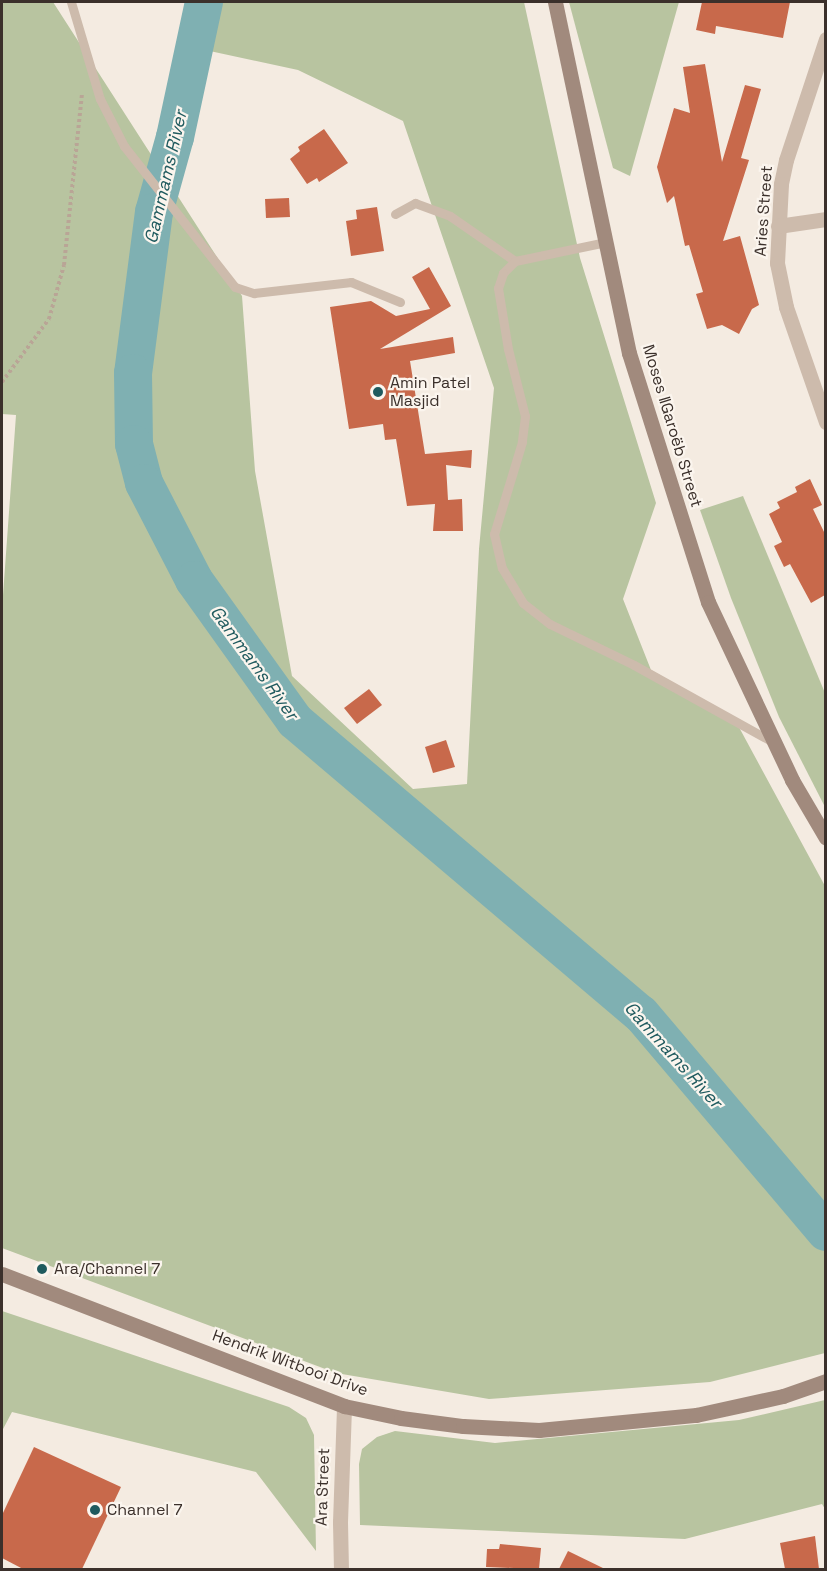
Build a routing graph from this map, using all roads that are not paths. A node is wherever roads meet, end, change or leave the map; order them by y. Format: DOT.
graph roads {
  1 [pos="71,2"];
  2 [pos="555,2"];
  3 [pos="825,39"];
  4 [pos="395,214"];
  5 [pos="825,219"];
  6 [pos="778,226"];
  7 [pos="606,242"];
  8 [pos="515,261"];
  9 [pos="400,302"];
  10 [pos="825,422"];
  11 [pos="774,742"];
  12 [pos="825,838"];
  13 [pos="2,1274"];
  14 [pos="825,1381"];
  15 [pos="344,1406"];
  16 [pos="341,1569"];
  1 -- 9 [label="lane"];
  2 -- 7 [label="street, Moses ǁGaroëb Street"];
  3 -- 6 [label="street, Aries Street"];
  4 -- 8 [label="lane"];
  5 -- 6 [label="street"];
  6 -- 10 [label="street, Aries Street"];
  7 -- 8 [label="lane"];
  7 -- 11 [label="street, Moses ǁGaroëb Street"];
  8 -- 11 [label="lane"];
  11 -- 12 [label="street, Moses ǁGaroëb Street"];
  13 -- 15 [label="street, Hendrik Witbooi Drive"];
  14 -- 15 [label="street, Hendrik Witbooi Drive"];
  15 -- 16 [label="street, Ara Street"];
}
